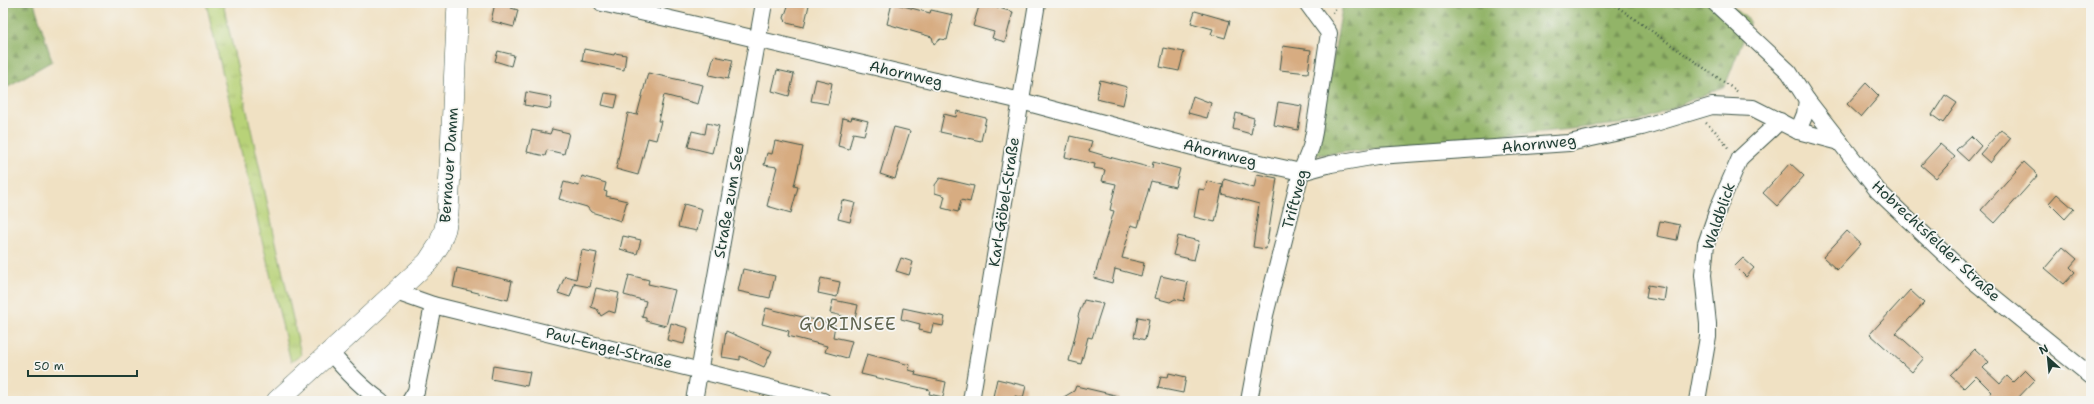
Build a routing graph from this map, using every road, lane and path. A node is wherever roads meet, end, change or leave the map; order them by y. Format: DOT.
graph roads {
  1 [pos="458,3"];
  2 [pos="602,3"];
  3 [pos="764,3"];
  4 [pos="1037,3"];
  5 [pos="1307,3"];
  6 [pos="1612,3"];
  7 [pos="1715,3"];
  8 [pos="758,40"];
  9 [pos="1807,100"];
  10 [pos="1021,101"];
  11 [pos="1753,108"];
  12 [pos="1694,112"];
  13 [pos="1780,121"];
  14 [pos="1798,130"];
  15 [pos="1840,142"];
  16 [pos="1735,170"];
  17 [pos="1301,172"];
  18 [pos="396,292"];
  19 [pos="433,305"];
  20 [pos="330,352"];
  21 [pos="699,371"];
  22 [pos="2091,376"];
  23 [pos="277,401"];
  24 [pos="381,401"];
  25 [pos="410,401"];
  26 [pos="694,401"];
  27 [pos="823,401"];
  28 [pos="971,401"];
  29 [pos="1249,401"];
  30 [pos="1697,401"];
  1 -- 18 [label="main road, Bernauer Damm"];
  2 -- 8 [label="street, Ahornweg"];
  3 -- 8 [label="street, Straße zum See"];
  4 -- 10 [label="street, Karl-Göbel-Straße"];
  5 -- 17 [label="street, Triftweg"];
  6 -- 11 [label="path"];
  7 -- 9 [label="street, Hobrechtsfelder Straße"];
  8 -- 10 [label="street, Ahornweg"];
  8 -- 21 [label="street, Straße zum See"];
  9 -- 14 [label="street"];
  9 -- 15 [label="street, Hobrechtsfelder Straße"];
  10 -- 17 [label="street, Ahornweg"];
  10 -- 28 [label="street, Karl-Göbel-Straße"];
  11 -- 12 [label="street, Ahornweg"];
  11 -- 13 [label="street, Ahornweg"];
  12 -- 16 [label="path"];
  12 -- 17 [label="street, Ahornweg"];
  13 -- 14 [label="street, Ahornweg"];
  13 -- 16 [label="street, Waldblick"];
  14 -- 15 [label="street, Ahornweg"];
  15 -- 22 [label="street, Hobrechtsfelder Straße"];
  16 -- 30 [label="street, Waldblick"];
  17 -- 29 [label="street, Triftweg"];
  18 -- 19 [label="street, Paul-Engel-Straße"];
  18 -- 20 [label="main road, Bernauer Damm"];
  19 -- 21 [label="street, Paul-Engel-Straße"];
  19 -- 25 [label="street"];
  20 -- 23 [label="main road, Bernauer Damm"];
  20 -- 24 [label="street"];
  21 -- 26 [label="street, Straße zum See"];
  21 -- 27 [label="street, Paul-Engel-Straße"];
}
